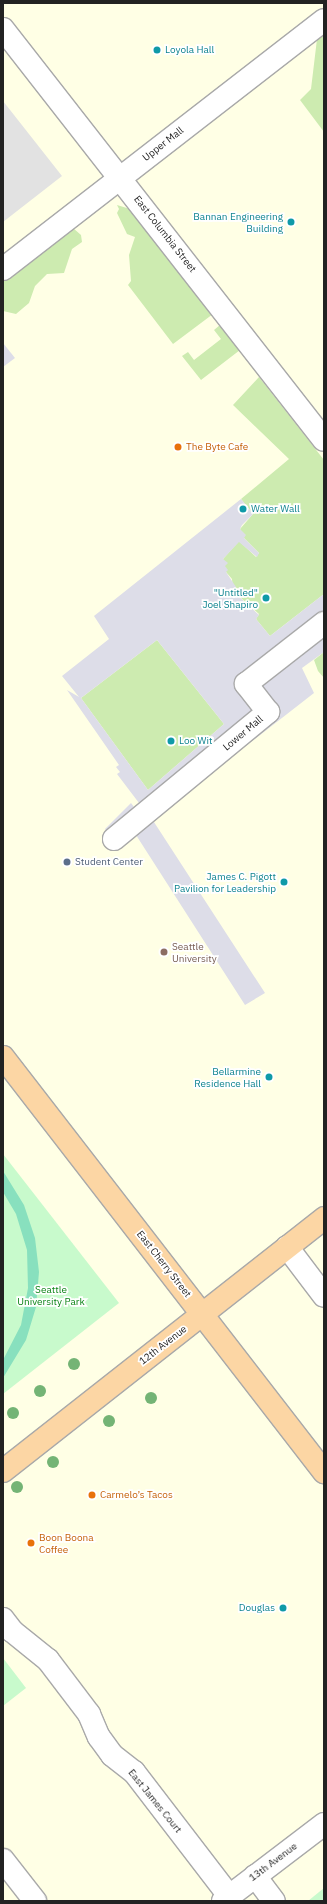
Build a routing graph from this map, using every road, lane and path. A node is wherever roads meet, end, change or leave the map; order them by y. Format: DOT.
graph roads {
  1 [pos="324,20"];
  2 [pos="3,29"];
  3 [pos="121,177"];
  4 [pos="3,269"];
  5 [pos="324,440"];
  6 [pos="324,623"];
  7 [pos="114,839"];
  8 [pos="3,1058"];
  9 [pos="324,1218"];
  10 [pos="287,1247"];
  11 [pos="324,1296"];
  12 [pos="202,1314"];
  13 [pos="323,1468"];
  14 [pos="3,1471"];
  15 [pos="3,1619"];
  16 [pos="324,1824"];
  17 [pos="3,1860"];
  18 [pos="255,1876"];
  19 [pos="226,1898"];
  20 [pos="35,1901"];
  21 [pos="274,1901"];
  1 -- 3 [label="street, Upper Mall"];
  2 -- 3 [label="street, East Columbia Street"];
  3 -- 4 [label="street, Upper Mall"];
  3 -- 5 [label="street, East Columbia Street"];
  6 -- 7 [label="street, Lower Mall"];
  8 -- 12 [label="main road, East Cherry Street"];
  9 -- 10 [label="main road, 12th Avenue"];
  10 -- 11 [label="street"];
  10 -- 12 [label="main road, 12th Avenue"];
  12 -- 13 [label="main road, East Cherry Street"];
  12 -- 14 [label="main road, 12th Avenue"];
  15 -- 19 [label="street, East James Court"];
  16 -- 18 [label="street, 13th Avenue"];
  17 -- 20 [label="street"];
  18 -- 19 [label="street, 13th Avenue"];
  18 -- 21 [label="street"];
}
